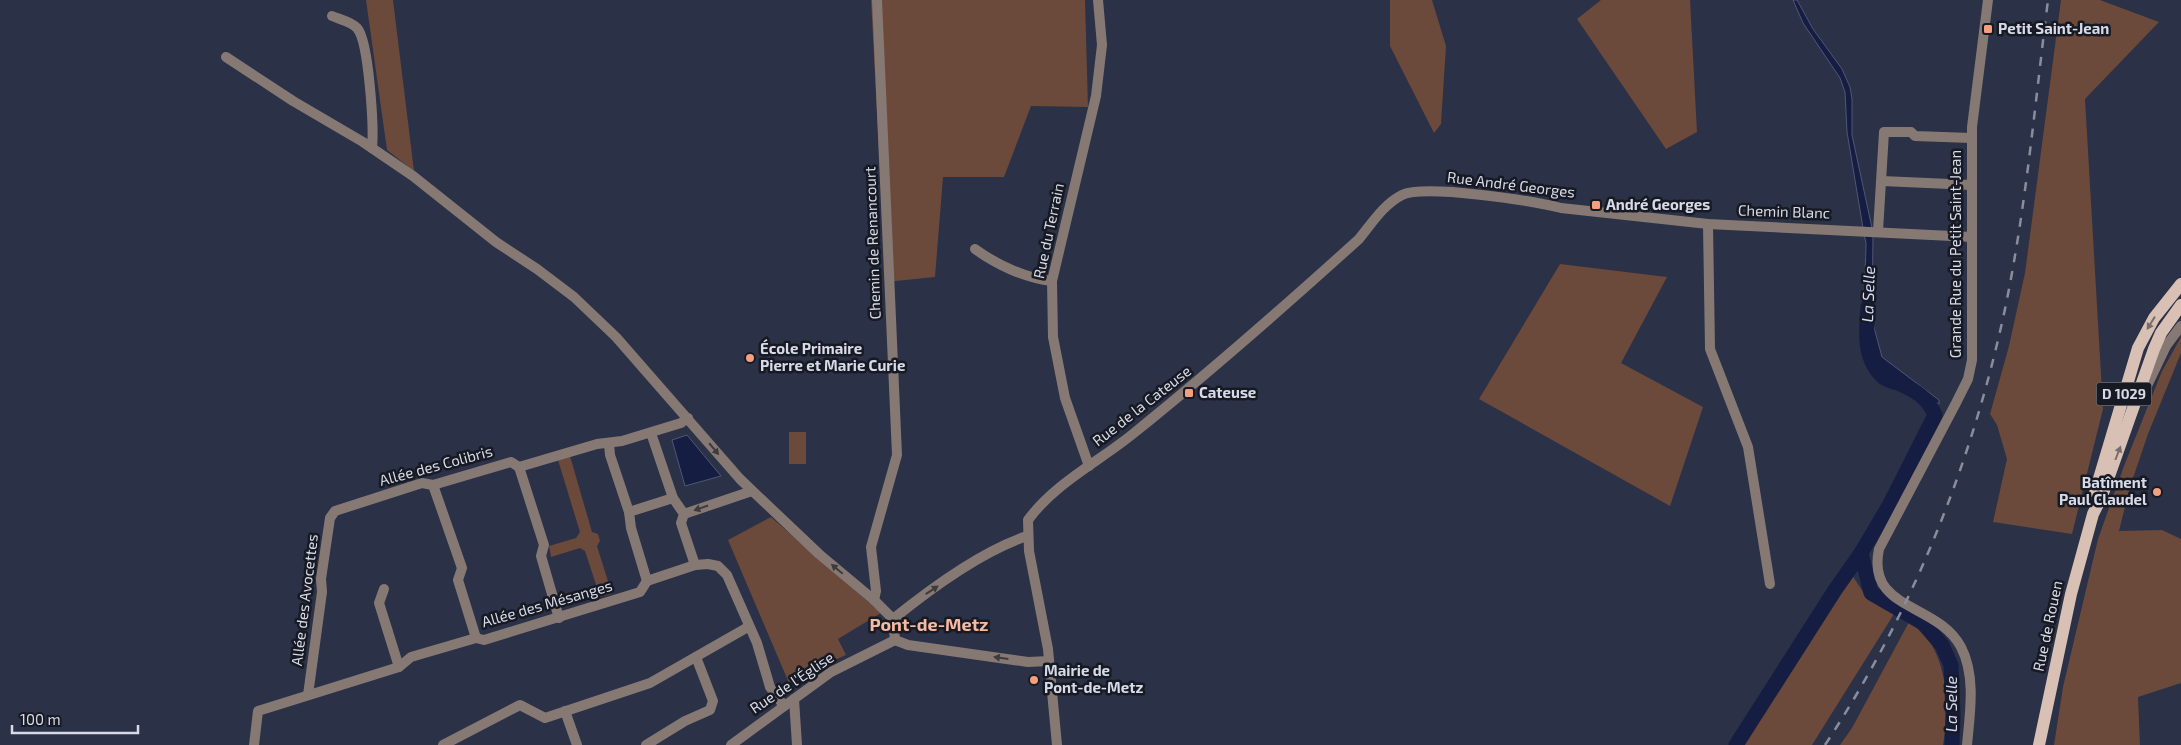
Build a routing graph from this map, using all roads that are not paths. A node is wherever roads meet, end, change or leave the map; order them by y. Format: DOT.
graph roads {
  1 [pos="877,0"];
  2 [pos="1098,0"];
  3 [pos="1988,0"];
  4 [pos="332,16"];
  5 [pos="226,57"];
  6 [pos="1971,138"];
  7 [pos="372,148"];
  8 [pos="1882,181"];
  9 [pos="1972,185"];
  10 [pos="1401,196"];
  11 [pos="1708,224"];
  12 [pos="1876,231"];
  13 [pos="1972,237"];
  14 [pos="974,250"];
  15 [pos="1052,281"];
  16 [pos="2181,284"];
  17 [pos="2181,305"];
  18 [pos="2181,326"];
  19 [pos="2133,412"];
  20 [pos="688,418"];
  21 [pos="651,433"];
  22 [pos="609,444"];
  23 [pos="519,466"];
  24 [pos="1089,466"];
  25 [pos="433,485"];
  26 [pos="752,491"];
  27 [pos="673,498"];
  28 [pos="335,511"];
  29 [pos="629,512"];
  30 [pos="684,514"];
  31 [pos="2093,514"];
  32 [pos="1027,536"];
  33 [pos="695,565"];
  34 [pos="648,581"];
  35 [pos="1770,584"];
  36 [pos="384,589"];
  37 [pos="874,600"];
  38 [pos="558,618"];
  39 [pos="892,618"];
  40 [pos="748,627"];
  41 [pos="476,638"];
  42 [pos="895,640"];
  43 [pos="696,657"];
  44 [pos="1049,662"];
  45 [pos="399,667"];
  46 [pos="308,695"];
  47 [pos="794,699"];
  48 [pos="784,706"];
  49 [pos="565,711"];
  50 [pos="255,742"];
  51 [pos="443,745"];
  52 [pos="577,745"];
  53 [pos="646,745"];
  54 [pos="730,745"];
  55 [pos="797,745"];
  56 [pos="1057,745"];
  57 [pos="1967,745"];
  58 [pos="2039,745"];
  1 -- 37 [label="street, Chemin de Renancourt"];
  2 -- 15 [label="street, Rue du Terrain"];
  3 -- 6 [label="street, Grande Rue du Petit Saint-Jean"];
  4 -- 7 [label="street"];
  5 -- 7 [label="street"];
  6 -- 8 [label="street"];
  6 -- 9 [label="street, Grande Rue du Petit Saint-Jean"];
  7 -- 20 [label="street"];
  8 -- 9 [label="street"];
  8 -- 12 [label="street"];
  9 -- 13 [label="street, Grande Rue du Petit Saint-Jean"];
  10 -- 11 [label="street, Rue André Georges"];
  10 -- 24 [label="street, Rue de la Cateuse"];
  11 -- 12 [label="street, Chemin Blanc"];
  11 -- 35 [label="street"];
  12 -- 13 [label="street, Chemin Blanc"];
  13 -- 57 [label="street, Grande Rue du Petit Saint-Jean"];
  14 -- 15 [label="street"];
  15 -- 24 [label="street, Rue du Terrain"];
  16 -- 31 [label="main road, Rue de Rouen / D 1029, one-way"];
  17 -- 19 [label="main road, Rue de Rouen / D 1029"];
  18 -- 19 [label="street"];
  31 -- 19 [label="main road, Rue de Rouen / D 1029, one-way"];
  20 -- 21 [label="street, Allée des Colibris"];
  20 -- 26 [label="street, one-way"];
  21 -- 22 [label="street, Allée des Colibris"];
  21 -- 27 [label="street"];
  22 -- 23 [label="street, Allée des Colibris"];
  22 -- 29 [label="street"];
  23 -- 25 [label="street, Allée des Colibris"];
  23 -- 38 [label="street"];
  24 -- 32 [label="street, Rue de la Cateuse"];
  25 -- 28 [label="street, Allée des Colibris"];
  25 -- 41 [label="street"];
  26 -- 30 [label="street, one-way"];
  37 -- 26 [label="street, one-way"];
  27 -- 29 [label="street"];
  27 -- 30 [label="street"];
  28 -- 46 [label="street, Allée des Avocettes"];
  29 -- 34 [label="street"];
  30 -- 33 [label="street"];
  31 -- 58 [label="main road, Rue de Rouen / D 1029"];
  39 -- 32 [label="street, one-way"];
  32 -- 44 [label="street"];
  33 -- 34 [label="street, Allée des Mésanges"];
  33 -- 40 [label="street, Allée des Mésanges"];
  34 -- 38 [label="street, Allée des Mésanges"];
  36 -- 45 [label="street"];
  37 -- 39 [label="street"];
  38 -- 41 [label="street, Allée des Mésanges"];
  39 -- 42 [label="street"];
  40 -- 43 [label="street"];
  40 -- 48 [label="street, Allée des Mésanges"];
  41 -- 45 [label="street, Allée des Mésanges"];
  44 -- 42 [label="street, one-way"];
  42 -- 47 [label="street, Rue de l'Église"];
  43 -- 49 [label="street"];
  43 -- 53 [label="street"];
  44 -- 56 [label="street"];
  45 -- 46 [label="street, Allée des Mésanges"];
  46 -- 50 [label="street, Allée des Mésanges"];
  47 -- 48 [label="street, Rue de l'Église"];
  47 -- 55 [label="street"];
  48 -- 54 [label="street, Rue de l'Église"];
  49 -- 51 [label="street"];
  49 -- 52 [label="street"];
}
